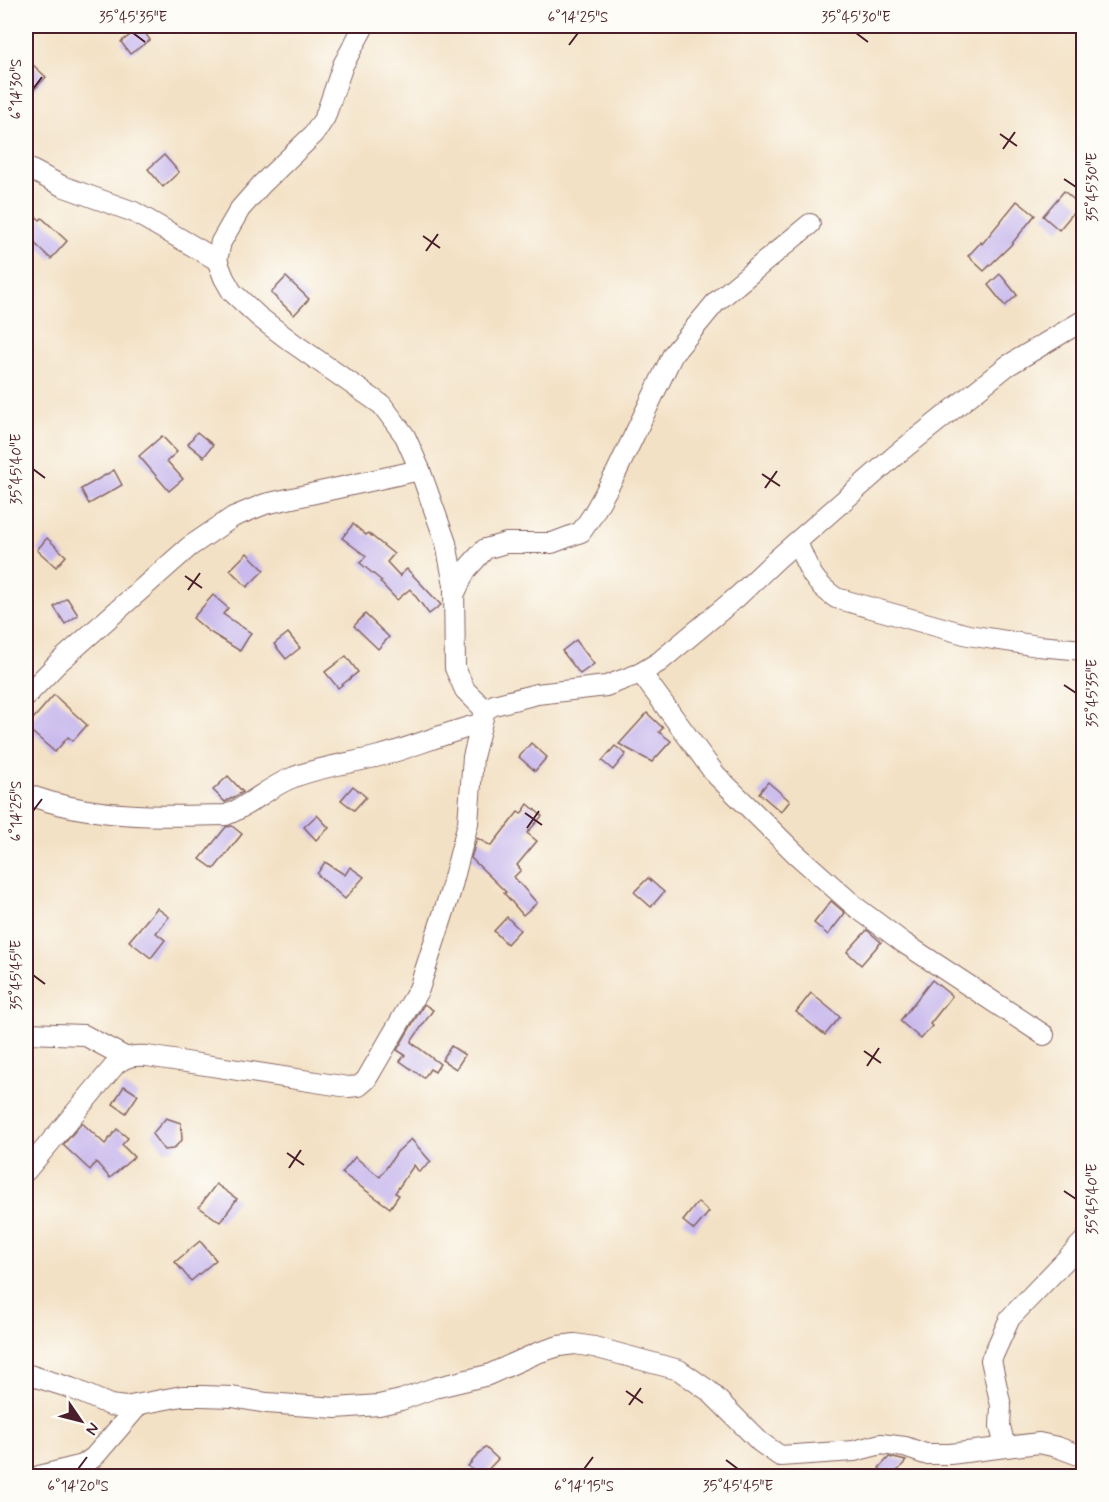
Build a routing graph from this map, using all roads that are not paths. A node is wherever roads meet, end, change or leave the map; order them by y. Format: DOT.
graph roads {
  1 [pos="364,26"];
  2 [pos="26,167"];
  3 [pos="810,224"];
  4 [pos="217,260"];
  5 [pos="1083,320"];
  6 [pos="420,470"];
  7 [pos="797,542"];
  8 [pos="454,595"];
  9 [pos="1083,650"];
  10 [pos="641,673"];
  11 [pos="26,696"];
  12 [pos="482,717"];
  13 [pos="26,794"];
  14 [pos="26,1033"];
  15 [pos="1044,1035"];
  16 [pos="125,1057"];
  17 [pos="26,1171"];
  18 [pos="1083,1241"];
  19 [pos="26,1374"];
  20 [pos="138,1406"];
  21 [pos="1005,1447"];
  22 [pos="1083,1457"];
  23 [pos="39,1476"];
  1 -- 4 [label="street"];
  2 -- 4 [label="street"];
  3 -- 8 [label="street"];
  4 -- 6 [label="street"];
  5 -- 7 [label="street"];
  6 -- 8 [label="street"];
  6 -- 11 [label="street"];
  7 -- 9 [label="street"];
  7 -- 10 [label="street"];
  8 -- 12 [label="street"];
  10 -- 12 [label="street"];
  10 -- 15 [label="street"];
  12 -- 13 [label="street"];
  12 -- 16 [label="street"];
  14 -- 16 [label="street"];
  16 -- 17 [label="street"];
  18 -- 21 [label="street"];
  19 -- 20 [label="street"];
  20 -- 21 [label="street"];
  20 -- 23 [label="street"];
  21 -- 22 [label="street"];
}
